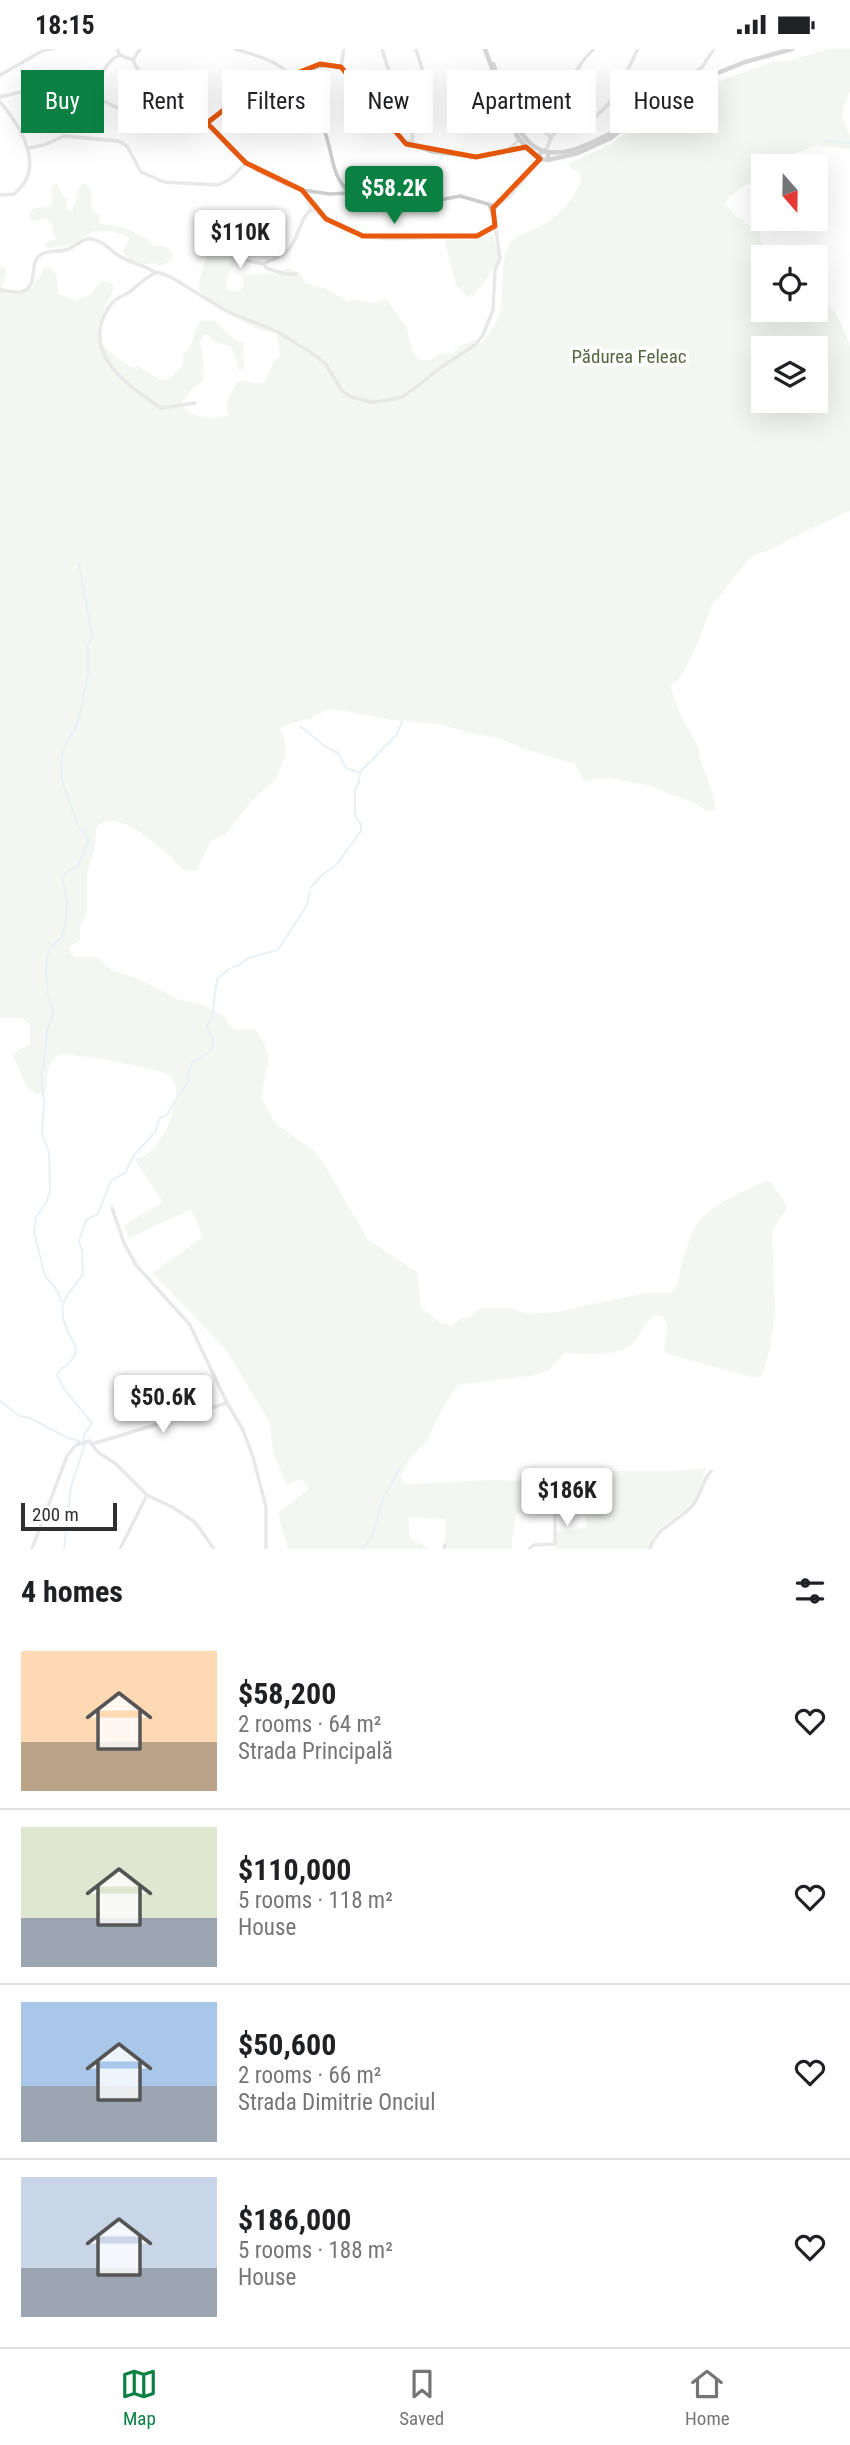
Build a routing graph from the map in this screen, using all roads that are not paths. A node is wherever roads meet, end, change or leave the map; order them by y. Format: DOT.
graph roads {
  1 [pos="54,49"];
  2 [pos="117,49"];
  3 [pos="140,49"];
  4 [pos="235,49"];
  5 [pos="344,49"];
  6 [pos="382,49"];
  7 [pos="416,49"];
  8 [pos="486,49"];
  9 [pos="594,49"];
  10 [pos="638,49"];
  11 [pos="714,49"];
  12 [pos="792,49"];
  13 [pos="120,55"];
  14 [pos="133,60"];
  15 [pos="341,67"];
  16 [pos="103,70"];
  17 [pos="138,70"];
  18 [pos="284,70"];
  19 [pos="301,70"];
  20 [pos="389,70"];
  21 [pos="422,70"];
  22 [pos="698,70"];
  23 [pos="718,72"];
  24 [pos="0,75"];
  25 [pos="21,93"];
  26 [pos="0,100"];
  27 [pos="208,123"];
  28 [pos="323,133"];
  29 [pos="413,133"];
  30 [pos="611,133"];
  31 [pos="616,133"];
  32 [pos="551,138"];
  33 [pos="522,140"];
  34 [pos="412,141"];
  35 [pos="526,147"];
  36 [pos="29,148"];
  37 [pos="508,150"];
  38 [pos="546,151"];
  39 [pos="540,158"];
  40 [pos="548,160"];
  41 [pos="246,163"];
  42 [pos="302,190"];
  43 [pos="351,193"];
  44 [pos="0,195"];
  45 [pos="489,205"];
  46 [pos="495,206"];
  47 [pos="312,208"];
  48 [pos="494,217"];
  49 [pos="495,226"];
  50 [pos="229,245"];
  51 [pos="264,264"];
  52 [pos="156,273"];
  53 [pos="296,274"];
  54 [pos="0,290"];
  55 [pos="195,403"];
  56 [pos="112,1208"];
  57 [pos="227,1403"];
  58 [pos="92,1442"];
  59 [pos="711,1471"];
  60 [pos="562,1476"];
  61 [pos="147,1495"];
  62 [pos="32,1549"];
  63 [pos="120,1549"];
  64 [pos="214,1549"];
  65 [pos="266,1549"];
  66 [pos="529,1549"];
  67 [pos="650,1549"];
  1 -- 24 [label="street"];
  2 -- 13 [label="street"];
  3 -- 14 [label="street"];
  4 -- 18 [label="street"];
  5 -- 15 [label="street"];
  6 -- 20 [label="street"];
  7 -- 21 [label="street"];
  8 -- 33 [label="main road"];
  9 -- 32 [label="street"];
  10 -- 32 [label="street"];
  11 -- 22 [label="street"];
  12 -- 23 [label="main road"];
  13 -- 14 [label="street"];
  13 -- 16 [label="street"];
  14 -- 17 [label="street"];
  15 -- 19 [label="street"];
  15 -- 34 [label="street"];
  25 -- 26 [label="street"];
  26 -- 36 [label="street"];
  27 -- 41 [label="street"];
  28 -- 43 [label="street"];
  29 -- 34 [label="street"];
  30 -- 38 [label="main road"];
  31 -- 40 [label="main road"];
  32 -- 38 [label="street"];
  33 -- 35 [label="main road"];
  33 -- 37 [label="street"];
  33 -- 38 [label="main road"];
  34 -- 37 [label="street"];
  35 -- 37 [label="street"];
  35 -- 39 [label="main road"];
  36 -- 41 [label="street"];
  36 -- 44 [label="street"];
  38 -- 39 [label="main road"];
  38 -- 40 [label="main road"];
  39 -- 40 [label="main road"];
  39 -- 46 [label="street"];
  41 -- 42 [label="street"];
  42 -- 43 [label="street"];
  42 -- 47 [label="street"];
  43 -- 45 [label="street"];
  45 -- 46 [label="street"];
  45 -- 48 [label="street"];
  46 -- 48 [label="street"];
  47 -- 49 [label="street"];
  47 -- 51 [label="street"];
  48 -- 49 [label="street"];
  49 -- 52 [label="street"];
  50 -- 51 [label="street"];
  51 -- 53 [label="street"];
  52 -- 54 [label="street"];
  52 -- 55 [label="street"];
  56 -- 57 [label="street"];
  57 -- 58 [label="street"];
  57 -- 65 [label="street"];
  58 -- 61 [label="street"];
  58 -- 62 [label="street"];
  59 -- 67 [label="street"];
  60 -- 66 [label="street"];
  61 -- 63 [label="street"];
  61 -- 64 [label="street"];
}
